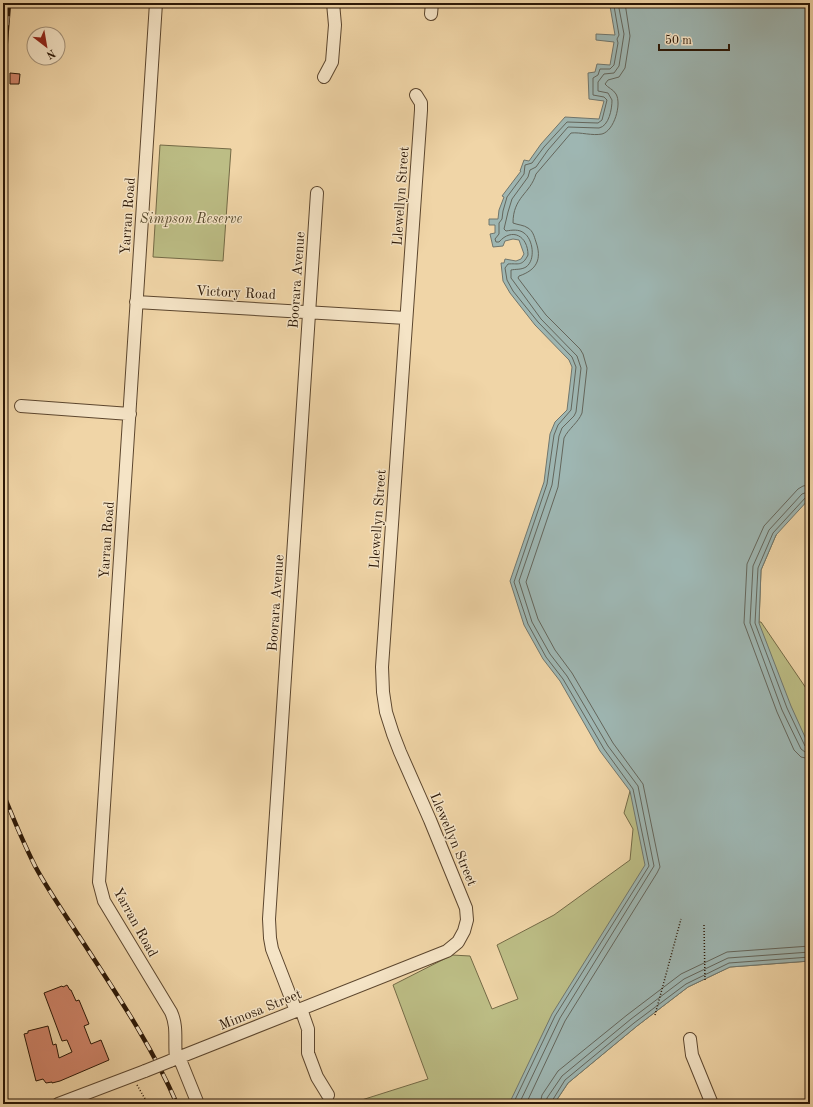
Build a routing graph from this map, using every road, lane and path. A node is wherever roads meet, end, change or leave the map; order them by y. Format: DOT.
graph roads {
  1 [pos="156,3"];
  2 [pos="333,3"];
  3 [pos="324,77"];
  4 [pos="416,95"];
  5 [pos="317,193"];
  6 [pos="136,302"];
  7 [pos="309,312"];
  8 [pos="406,318"];
  9 [pos="21,406"];
  10 [pos="130,414"];
  11 [pos="681,919"];
  12 [pos="704,925"];
  13 [pos="464,931"];
  14 [pos="705,981"];
  15 [pos="298,1010"];
  16 [pos="655,1015"];
  17 [pos="690,1039"];
  18 [pos="175,1059"];
  19 [pos="129,1077"];
  20 [pos="328,1095"];
  21 [pos="81,1100"];
  22 [pos="58,1104"];
  23 [pos="148,1104"];
  24 [pos="198,1104"];
  25 [pos="712,1104"];
  1 -- 6 [label="street, Yarran Road"];
  2 -- 3 [label="street"];
  4 -- 8 [label="street, Llewellyn Street"];
  5 -- 7 [label="street, Boorara Avenue"];
  6 -- 7 [label="street, Victory Road"];
  6 -- 10 [label="street, Yarran Road"];
  7 -- 8 [label="street, Victory Road"];
  7 -- 15 [label="street, Boorara Avenue"];
  8 -- 13 [label="street, Llewellyn Street"];
  9 -- 10 [label="street"];
  10 -- 18 [label="street, Yarran Road"];
  11 -- 16 [label="path"];
  12 -- 14 [label="path"];
  13 -- 15 [label="street, Mimosa Street"];
  15 -- 18 [label="street, Mimosa Street"];
  15 -- 20 [label="street, Boorara Avenue"];
  17 -- 25 [label="street"];
  18 -- 19 [label="street, Mimosa Street, bridge"];
  18 -- 24 [label="street"];
  19 -- 21 [label="street, Mimosa Street"];
  19 -- 23 [label="path"];
  21 -- 22 [label="street, Mimosa Street"];
}
